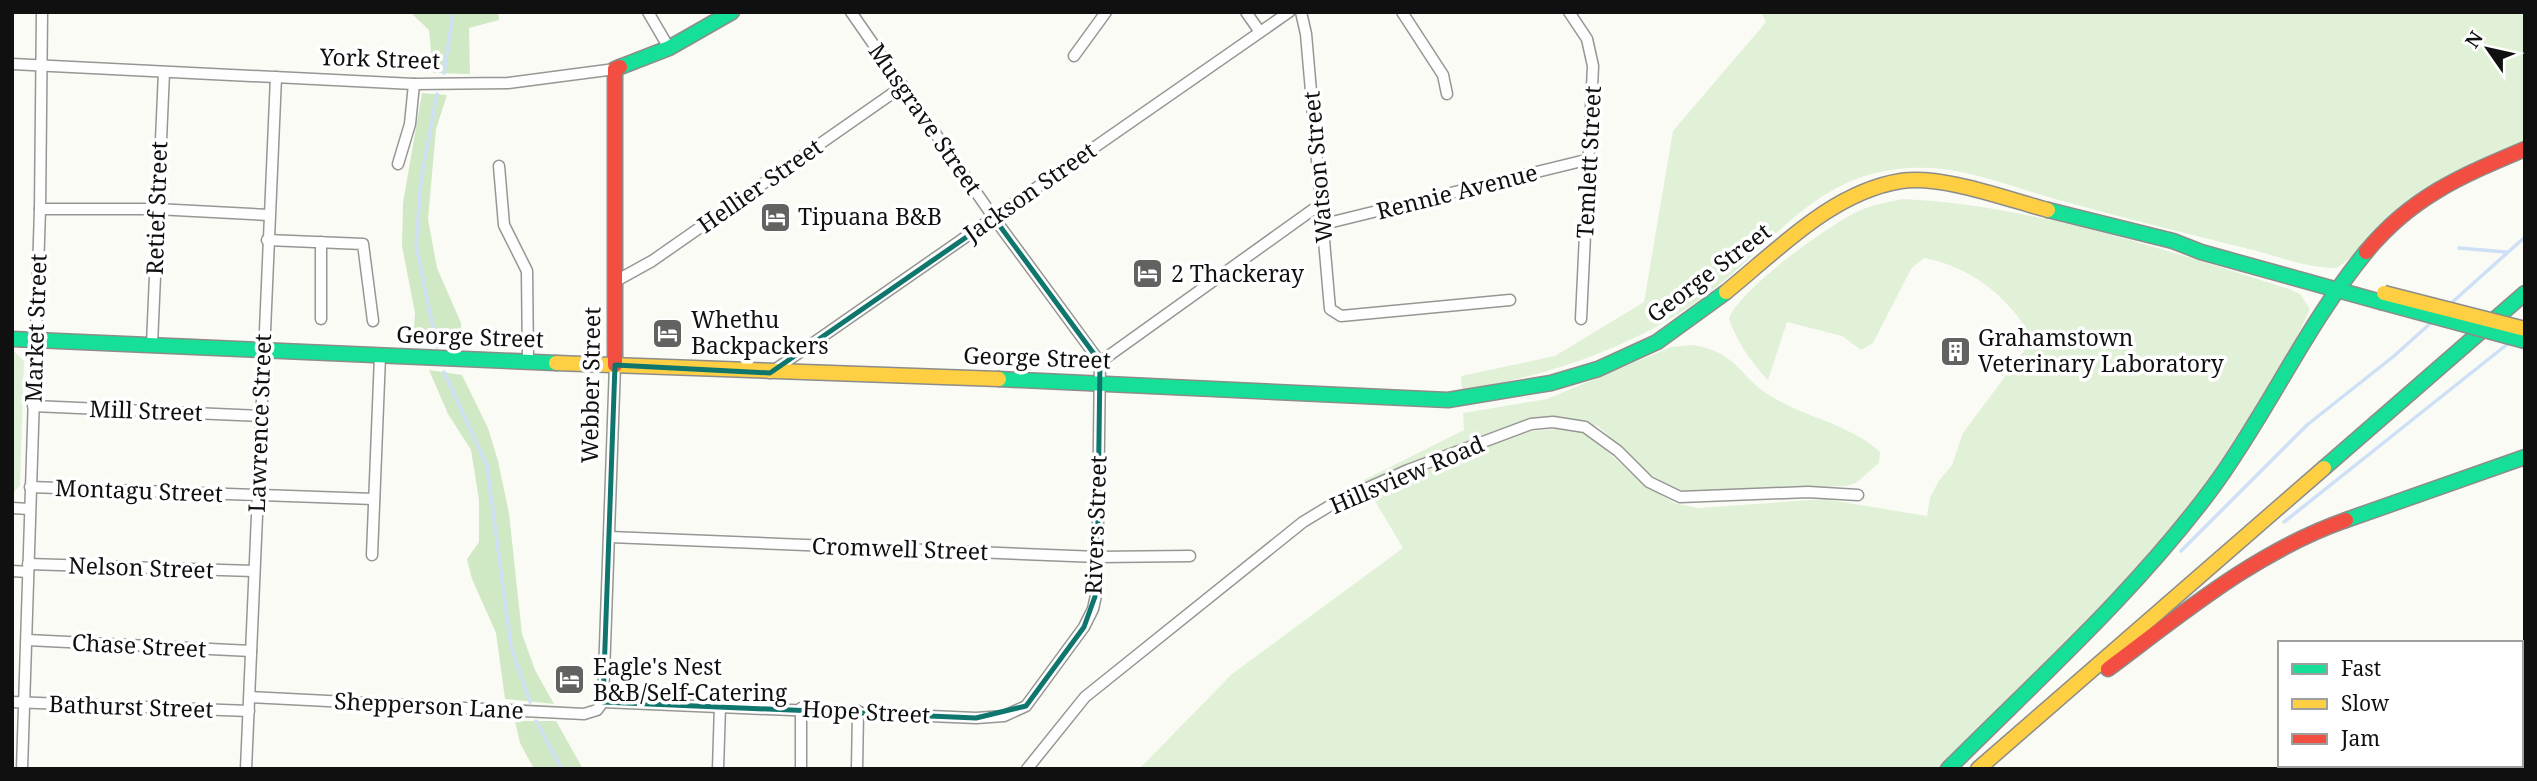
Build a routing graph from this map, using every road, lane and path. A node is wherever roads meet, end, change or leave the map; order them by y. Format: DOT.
graph roads {
  1 [pos="42,12"];
  2 [pos="648,12"];
  3 [pos="732,12"];
  4 [pos="851,12"];
  5 [pos="1106,12"];
  6 [pos="1246,12"];
  7 [pos="1289,12"];
  8 [pos="1301,12"];
  9 [pos="1402,12"];
  10 [pos="1569,12"];
  11 [pos="1260,32"];
  12 [pos="669,48"];
  13 [pos="1074,56"];
  14 [pos="12,64"];
  15 [pos="43,66"];
  16 [pos="615,69"];
  17 [pos="164,72"];
  18 [pos="276,77"];
  19 [pos="414,85"];
  20 [pos="903,86"];
  21 [pos="1447,94"];
  22 [pos="2525,149"];
  23 [pos="1590,159"];
  24 [pos="398,164"];
  25 [pos="499,166"];
  26 [pos="1322,203"];
  27 [pos="40,209"];
  28 [pos="156,209"];
  29 [pos="268,215"];
  30 [pos="994,218"];
  31 [pos="1324,224"];
  32 [pos="267,240"];
  33 [pos="321,242"];
  34 [pos="614,282"];
  35 [pos="2338,285"];
  36 [pos="2525,293"];
  37 [pos="2383,297"];
  38 [pos="1510,300"];
  39 [pos="321,319"];
  40 [pos="1581,319"];
  41 [pos="373,321"];
  42 [pos="2525,329"];
  43 [pos="12,340"];
  44 [pos="36,340"];
  45 [pos="2525,341"];
  46 [pos="152,344"];
  47 [pos="264,349"];
  48 [pos="380,356"];
  49 [pos="528,362"];
  50 [pos="1100,362"];
  51 [pos="615,365"];
  52 [pos="770,373"];
  53 [pos="1099,382"];
  54 [pos="33,406"];
  55 [pos="260,416"];
  56 [pos="2525,457"];
  57 [pos="30,487"];
  58 [pos="257,495"];
  59 [pos="1858,495"];
  60 [pos="374,499"];
  61 [pos="12,508"];
  62 [pos="29,509"];
  63 [pos="610,537"];
  64 [pos="372,555"];
  65 [pos="1098,556"];
  66 [pos="1189,556"];
  67 [pos="27,568"];
  68 [pos="12,571"];
  69 [pos="254,571"];
  70 [pos="27,640"];
  71 [pos="251,651"];
  72 [pos="250,696"];
  73 [pos="603,702"];
  74 [pos="18,703"];
  75 [pos="720,706"];
  76 [pos="802,708"];
  77 [pos="249,711"];
  78 [pos="858,711"];
  79 [pos="1004,716"];
  80 [pos="22,769"];
  81 [pos="246,769"];
  82 [pos="718,769"];
  83 [pos="801,769"];
  84 [pos="857,769"];
  85 [pos="1027,769"];
  86 [pos="1948,769"];
  87 [pos="1978,769"];
  1 -- 15 [label="street, Market Street"];
  2 -- 12 [label="street"];
  3 -- 12 [label="main road, York Street"];
  4 -- 20 [label="street, Musgrave Street"];
  5 -- 13 [label="street"];
  6 -- 11 [label="street"];
  7 -- 11 [label="street, Jackson Street"];
  8 -- 26 [label="street, Watson Street"];
  9 -- 21 [label="street"];
  10 -- 23 [label="street, Temlett Street"];
  11 -- 30 [label="street, Jackson Street"];
  12 -- 16 [label="main road, York Street"];
  14 -- 15 [label="street, York Street"];
  15 -- 17 [label="street, York Street"];
  15 -- 27 [label="street, Market Street"];
  16 -- 19 [label="street, York Street"];
  16 -- 34 [label="main road, Webber Street"];
  17 -- 18 [label="street, York Street"];
  17 -- 28 [label="street, Retief Street"];
  18 -- 19 [label="street, York Street"];
  18 -- 29 [label="street, Lawrence Street"];
  19 -- 24 [label="street"];
  20 -- 30 [label="street, Musgrave Street"];
  20 -- 34 [label="street, Hellier Street"];
  22 -- 35 [label="main road"];
  23 -- 31 [label="street, Rennie Avenue"];
  23 -- 40 [label="street, Temlett Street"];
  25 -- 49 [label="street"];
  26 -- 31 [label="street, Watson Street"];
  26 -- 50 [label="street"];
  27 -- 28 [label="street"];
  27 -- 44 [label="street, Market Street"];
  28 -- 29 [label="street"];
  28 -- 46 [label="street, Retief Street"];
  29 -- 32 [label="street, Lawrence Street"];
  30 -- 50 [label="street, Musgrave Street"];
  30 -- 52 [label="street, Jackson Street"];
  31 -- 38 [label="street, Watson Street"];
  32 -- 33 [label="street"];
  32 -- 47 [label="street, Lawrence Street"];
  33 -- 39 [label="street"];
  33 -- 41 [label="street"];
  34 -- 51 [label="main road, Webber Street"];
  35 -- 37 [label="main road, George Street"];
  35 -- 53 [label="main road, George Street"];
  35 -- 86 [label="main road"];
  36 -- 87 [label="main road"];
  37 -- 42 [label="main road, bridge"];
  37 -- 45 [label="main road, bridge"];
  43 -- 44 [label="main road, George Street"];
  44 -- 46 [label="main road, George Street"];
  44 -- 54 [label="street, Market Street"];
  46 -- 47 [label="main road, George Street"];
  47 -- 48 [label="main road, George Street"];
  47 -- 55 [label="street, Lawrence Street"];
  48 -- 49 [label="main road, George Street"];
  48 -- 60 [label="street"];
  49 -- 51 [label="main road, George Street"];
  50 -- 53 [label="street, Rivers Street"];
  51 -- 52 [label="main road, George Street"];
  51 -- 63 [label="street, Webber Street"];
  52 -- 53 [label="main road, George Street"];
  53 -- 65 [label="street, Rivers Street"];
  54 -- 55 [label="street, Mill Street"];
  54 -- 57 [label="street, Market Street"];
  55 -- 58 [label="street, Lawrence Street"];
  56 -- 87 [label="main road"];
  57 -- 58 [label="street, Montagu Street"];
  57 -- 62 [label="street, Market Street"];
  58 -- 60 [label="street, Montagu Street"];
  58 -- 69 [label="street, Lawrence Street"];
  59 -- 85 [label="street, Hillsview Road"];
  60 -- 64 [label="street"];
  61 -- 62 [label="street"];
  62 -- 67 [label="street, Market Street"];
  63 -- 65 [label="street, Cromwell Street"];
  63 -- 73 [label="street, Webber Street"];
  65 -- 66 [label="street, Cromwell Street"];
  65 -- 79 [label="street, Rivers Street"];
  67 -- 68 [label="street, Nelson Street"];
  67 -- 69 [label="street, Nelson Street"];
  67 -- 70 [label="street, Market Street"];
  69 -- 71 [label="street, Lawrence Street"];
  70 -- 71 [label="street, Chase Street"];
  70 -- 74 [label="street, Market Street"];
  71 -- 72 [label="street, Lawrence Street"];
  72 -- 73 [label="street, Shepperson Lane"];
  72 -- 77 [label="street, Lawrence Street"];
  73 -- 75 [label="street, Hope Street"];
  74 -- 77 [label="street, Bathurst Street"];
  74 -- 80 [label="street, Market Street"];
  75 -- 76 [label="street, Hope Street"];
  75 -- 82 [label="street"];
  76 -- 78 [label="street, Hope Street"];
  76 -- 83 [label="street"];
  77 -- 81 [label="street, Lawrence Street"];
  78 -- 79 [label="street, Hope Street"];
  78 -- 84 [label="street"];
}
